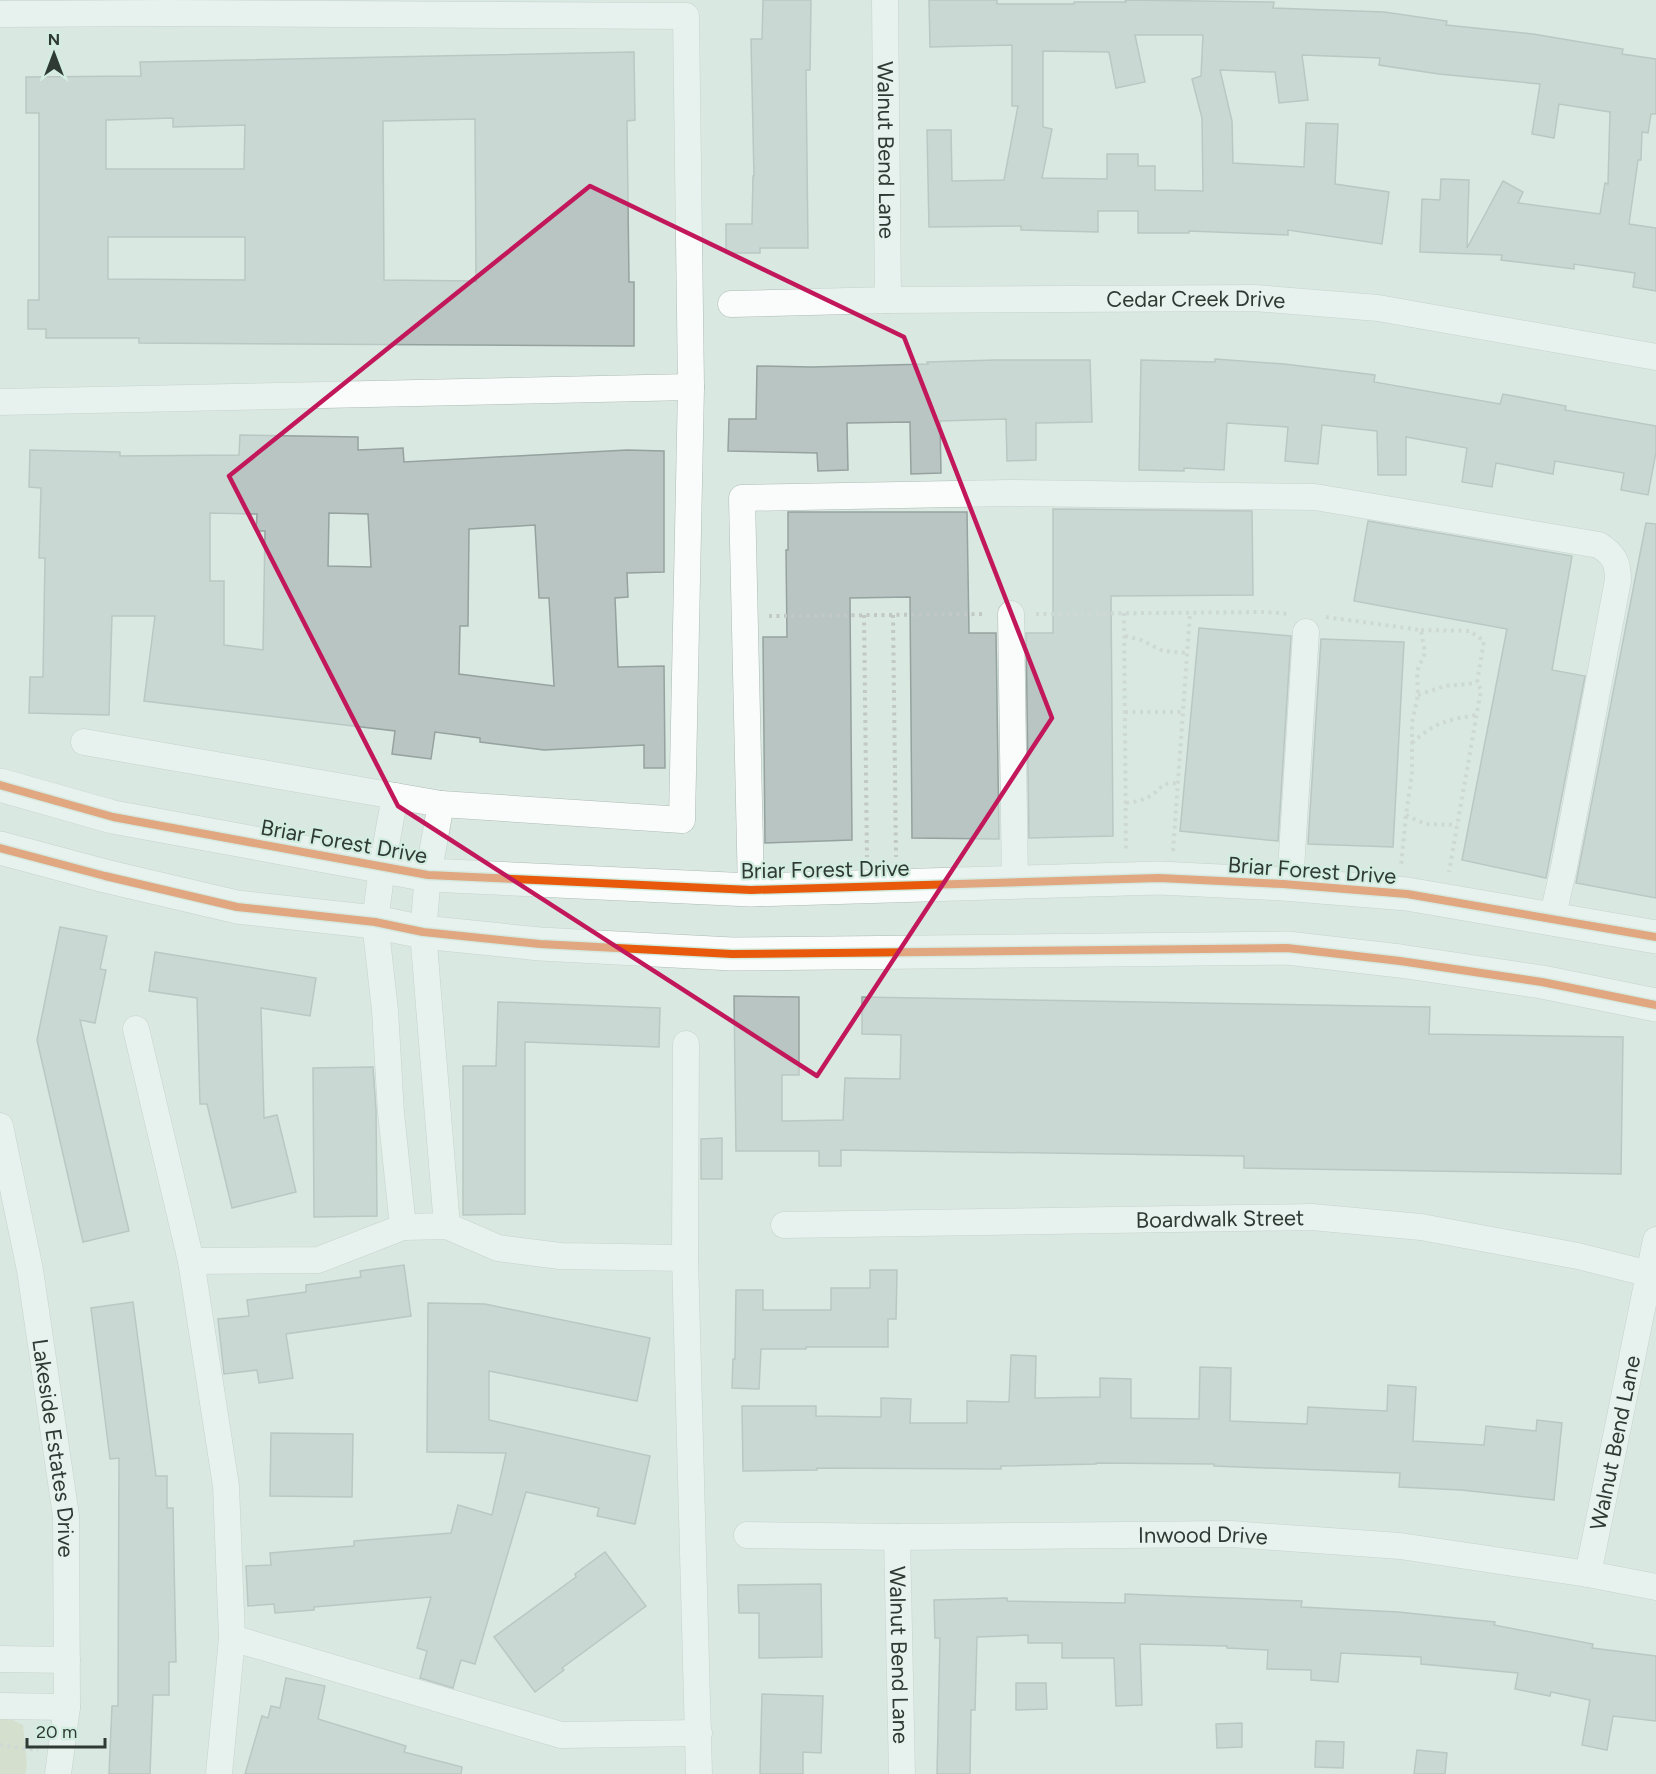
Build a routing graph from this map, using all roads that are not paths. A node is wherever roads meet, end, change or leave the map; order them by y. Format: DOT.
graph roads {
  1 [pos="885,0"];
  2 [pos="440,8"];
  3 [pos="0,14"];
  4 [pos="888,300"];
  5 [pos="731,304"];
  6 [pos="1656,357"];
  7 [pos="691,387"];
  8 [pos="0,402"];
  9 [pos="1011,614"];
  10 [pos="1307,621"];
  11 [pos="84,742"];
  12 [pos="0,785"];
  13 [pos="395,796"];
  14 [pos="441,804"];
  15 [pos="0,848"];
  16 [pos="382,867"];
  17 [pos="428,875"];
  18 [pos="1015,882"];
  19 [pos="1290,885"];
  20 [pos="751,890"];
  21 [pos="1552,919"];
  22 [pos="375,922"];
  23 [pos="423,932"];
  24 [pos="1656,937"];
  25 [pos="1656,1005"];
  26 [pos="136,1029"];
  27 [pos="686,1044"];
  28 [pos="0,1126"];
  29 [pos="784,1225"];
  30 [pos="447,1226"];
  31 [pos="403,1227"];
  32 [pos="1656,1240"];
  33 [pos="685,1258"];
  34 [pos="191,1261"];
  35 [pos="1650,1274"];
  36 [pos="747,1535"];
  37 [pos="897,1537"];
  38 [pos="1588,1574"];
  39 [pos="1656,1587"];
  40 [pos="232,1638"];
  41 [pos="0,1659"];
  42 [pos="67,1660"];
  43 [pos="0,1706"];
  44 [pos="67,1707"];
  45 [pos="699,1733"];
  46 [pos="59,1764"];
  47 [pos="219,1774"];
  48 [pos="699,1774"];
  49 [pos="902,1774"];
  1 -- 4 [label="street, Walnut Bend Lane"];
  2 -- 3 [label="street"];
  2 -- 7 [label="street"];
  4 -- 5 [label="street, Cedar Creek Drive"];
  4 -- 6 [label="street, Cedar Creek Drive"];
  7 -- 8 [label="street"];
  7 -- 14 [label="street"];
  9 -- 18 [label="street"];
  10 -- 19 [label="street"];
  11 -- 13 [label="street"];
  12 -- 16 [label="main road, Briar Forest Drive"];
  13 -- 14 [label="street"];
  13 -- 16 [label="street"];
  14 -- 17 [label="street"];
  15 -- 22 [label="main road"];
  16 -- 17 [label="main road, Briar Forest Drive"];
  16 -- 22 [label="street"];
  17 -- 20 [label="main road, Briar Forest Drive"];
  17 -- 23 [label="street"];
  18 -- 19 [label="main road, Briar Forest Drive"];
  18 -- 20 [label="main road, Briar Forest Drive"];
  19 -- 21 [label="main road, Briar Forest Drive"];
  20 -- 21 [label="street"];
  21 -- 24 [label="main road, Briar Forest Drive"];
  22 -- 23 [label="main road"];
  22 -- 31 [label="street"];
  23 -- 25 [label="main road"];
  23 -- 30 [label="street"];
  26 -- 34 [label="street"];
  27 -- 33 [label="street"];
  28 -- 42 [label="street, Lakeside Estates Drive"];
  29 -- 35 [label="street, Boardwalk Street"];
  30 -- 31 [label="street"];
  30 -- 33 [label="street"];
  31 -- 34 [label="street"];
  32 -- 35 [label="street, Walnut Bend Lane"];
  33 -- 45 [label="street"];
  34 -- 40 [label="street"];
  35 -- 38 [label="street, Walnut Bend Lane"];
  36 -- 37 [label="street, Inwood Drive"];
  37 -- 38 [label="street, Inwood Drive"];
  37 -- 49 [label="street, Walnut Bend Lane"];
  38 -- 39 [label="street, Inwood Drive"];
  40 -- 45 [label="street"];
  40 -- 47 [label="street"];
  41 -- 42 [label="street"];
  42 -- 44 [label="street, Lakeside Estates Drive"];
  43 -- 44 [label="street"];
  44 -- 46 [label="street, Lakeside Estates Drive"];
  45 -- 48 [label="street"];
}
